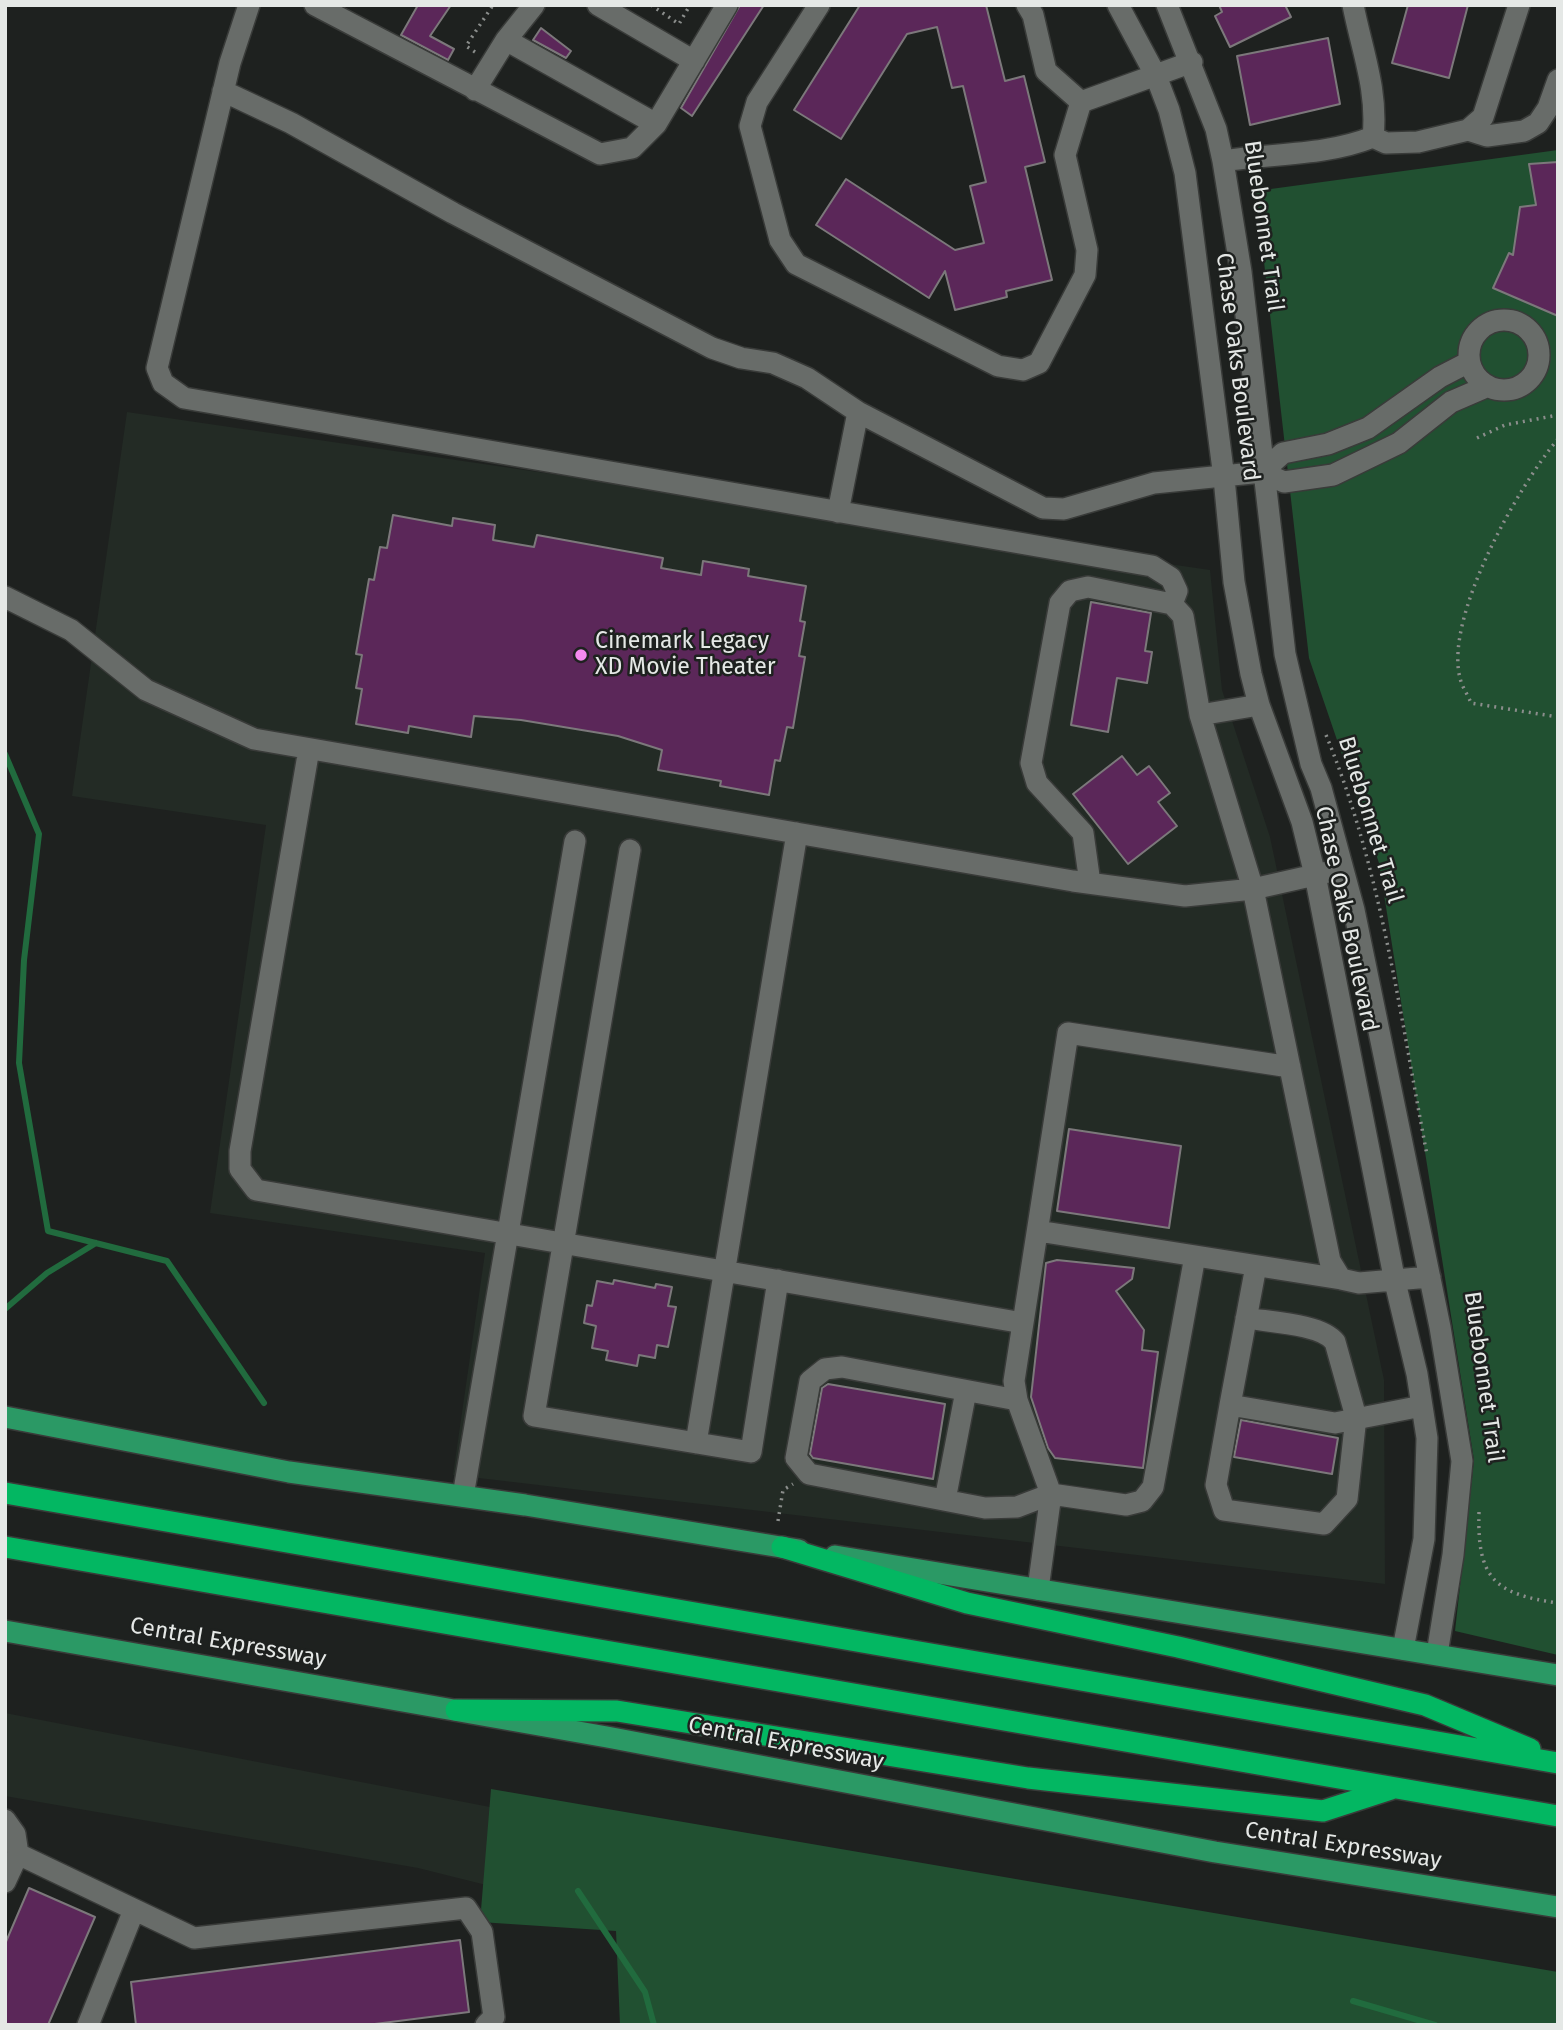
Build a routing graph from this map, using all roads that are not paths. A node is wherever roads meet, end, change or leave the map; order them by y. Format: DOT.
graph roads {
  1 [pos="249,5"];
  2 [pos="315,5"];
  3 [pos="534,5"];
  4 [pos="598,5"];
  5 [pos="727,5"];
  6 [pos="819,5"];
  7 [pos="1027,5"];
  8 [pos="1118,5"];
  9 [pos="1167,5"];
  10 [pos="1353,5"];
  11 [pos="1520,5"];
  12 [pos="506,40"];
  13 [pos="694,61"];
  14 [pos="1192,62"];
  15 [pos="1156,76"];
  16 [pos="1558,80"];
  17 [pos="475,90"];
  18 [pos="223,92"];
  19 [pos="1081,102"];
  20 [pos="656,124"];
  21 [pos="1468,130"];
  22 [pos="1373,137"];
  23 [pos="1223,161"];
  24 [pos="1469,362"];
  25 [pos="1488,386"];
  26 [pos="858,412"];
  27 [pos="1262,472"];
  28 [pos="1224,478"];
  29 [pos="838,512"];
  30 [pos="5,597"];
  31 [pos="1172,604"];
  32 [pos="1259,705"];
  33 [pos="1200,715"];
  34 [pos="309,749"];
  35 [pos="797,833"];
  36 [pos="575,841"];
  37 [pos="630,850"];
  38 [pos="1343,869"];
  39 [pos="1315,875"];
  40 [pos="1090,883"];
  41 [pos="1253,889"];
  42 [pos="1290,1067"];
  43 [pos="1038,1231"];
  44 [pos="508,1233"];
  45 [pos="563,1243"];
  46 [pos="1195,1256"];
  47 [pos="1256,1266"];
  48 [pos="723,1271"];
  49 [pos="1430,1277"];
  50 [pos="1341,1279"];
  51 [pos="778,1280"];
  52 [pos="1395,1282"];
  53 [pos="1246,1318"];
  54 [pos="1023,1323"];
  55 [pos="966,1391"];
  56 [pos="1017,1400"];
  57 [pos="1230,1405"];
  58 [pos="1422,1406"];
  59 [pos="1356,1417"];
  60 [pos="5,1418"];
  61 [pos="696,1443"];
  62 [pos="5,1493"];
  63 [pos="1051,1494"];
  64 [pos="463,1496"];
  65 [pos="945,1500"];
  66 [pos="5,1547"];
  67 [pos="782,1547"];
  68 [pos="1038,1589"];
  69 [pos="5,1631"];
  70 [pos="1403,1648"];
  71 [pos="1437,1654"];
  72 [pos="1558,1675"];
  73 [pos="456,1710"];
  74 [pos="1558,1761"];
  75 [pos="1396,1788"];
  76 [pos="1558,1816"];
  77 [pos="5,1820"];
  78 [pos="18,1854"];
  79 [pos="5,1882"];
  80 [pos="1558,1907"];
  81 [pos="134,1910"];
  82 [pos="88,2025"];
  83 [pos="486,2025"];
  1 -- 18 [label="street"];
  2 -- 17 [label="street"];
  3 -- 12 [label="street"];
  4 -- 13 [label="street"];
  5 -- 13 [label="street"];
  6 -- 19 [label="street"];
  7 -- 19 [label="street"];
  8 -- 15 [label="street, Chase Oaks Boulevard"];
  9 -- 14 [label="street, Chase Oaks Boulevard"];
  10 -- 22 [label="street"];
  11 -- 21 [label="street"];
  12 -- 17 [label="street"];
  12 -- 20 [label="street"];
  13 -- 20 [label="street"];
  14 -- 15 [label="street"];
  14 -- 23 [label="street, Chase Oaks Boulevard"];
  15 -- 19 [label="street"];
  15 -- 28 [label="street, Chase Oaks Boulevard"];
  16 -- 21 [label="street"];
  17 -- 20 [label="street"];
  18 -- 26 [label="street"];
  18 -- 29 [label="street"];
  21 -- 22 [label="street"];
  22 -- 23 [label="street"];
  23 -- 27 [label="street, Chase Oaks Boulevard"];
  24 -- 25 [label="street"];
  24 -- 25 [label="street"];
  24 -- 27 [label="street"];
  25 -- 27 [label="street"];
  26 -- 28 [label="street"];
  26 -- 29 [label="street"];
  27 -- 28 [label="street"];
  27 -- 38 [label="street, Chase Oaks Boulevard"];
  28 -- 32 [label="street, Chase Oaks Boulevard"];
  29 -- 31 [label="street"];
  30 -- 34 [label="street"];
  31 -- 33 [label="street"];
  31 -- 40 [label="street"];
  32 -- 33 [label="street"];
  32 -- 39 [label="street, Chase Oaks Boulevard"];
  33 -- 41 [label="street"];
  34 -- 35 [label="street"];
  34 -- 44 [label="street"];
  35 -- 40 [label="street"];
  35 -- 48 [label="street"];
  36 -- 44 [label="street"];
  37 -- 45 [label="street"];
  38 -- 39 [label="street"];
  38 -- 49 [label="street, Chase Oaks Boulevard"];
  39 -- 41 [label="street"];
  39 -- 52 [label="street, Chase Oaks Boulevard"];
  40 -- 41 [label="street"];
  41 -- 42 [label="street"];
  42 -- 43 [label="street"];
  42 -- 50 [label="street"];
  43 -- 46 [label="street"];
  43 -- 54 [label="street"];
  44 -- 45 [label="street"];
  44 -- 64 [label="street"];
  45 -- 48 [label="street"];
  45 -- 61 [label="street"];
  46 -- 47 [label="street"];
  46 -- 63 [label="street"];
  47 -- 50 [label="street"];
  47 -- 53 [label="street"];
  48 -- 51 [label="street"];
  48 -- 61 [label="street"];
  49 -- 52 [label="street"];
  49 -- 71 [label="street, Chase Oaks Boulevard"];
  50 -- 52 [label="street"];
  51 -- 54 [label="street"];
  51 -- 61 [label="street"];
  52 -- 58 [label="street, Chase Oaks Boulevard"];
  53 -- 57 [label="street"];
  53 -- 59 [label="street"];
  54 -- 56 [label="street"];
  55 -- 56 [label="street"];
  55 -- 65 [label="street"];
  55 -- 65 [label="street"];
  56 -- 63 [label="street"];
  57 -- 59 [label="street"];
  57 -- 59 [label="street"];
  58 -- 59 [label="street"];
  58 -- 70 [label="street, Chase Oaks Boulevard"];
  60 -- 64 [label="main road"];
  62 -- 74 [label="highway"];
  63 -- 65 [label="street"];
  63 -- 68 [label="street"];
  64 -- 67 [label="main road"];
  66 -- 75 [label="highway"];
  67 -- 68 [label="main road"];
  67 -- 74 [label="highway"];
  68 -- 70 [label="main road"];
  69 -- 73 [label="main road, Central Expressway"];
  70 -- 71 [label="main road"];
  71 -- 72 [label="main road"];
  73 -- 75 [label="highway"];
  73 -- 80 [label="main road, Central Expressway"];
  75 -- 76 [label="highway"];
  77 -- 78 [label="street"];
  78 -- 79 [label="street"];
  78 -- 81 [label="street"];
  81 -- 82 [label="street"];
  81 -- 83 [label="street"];
}
